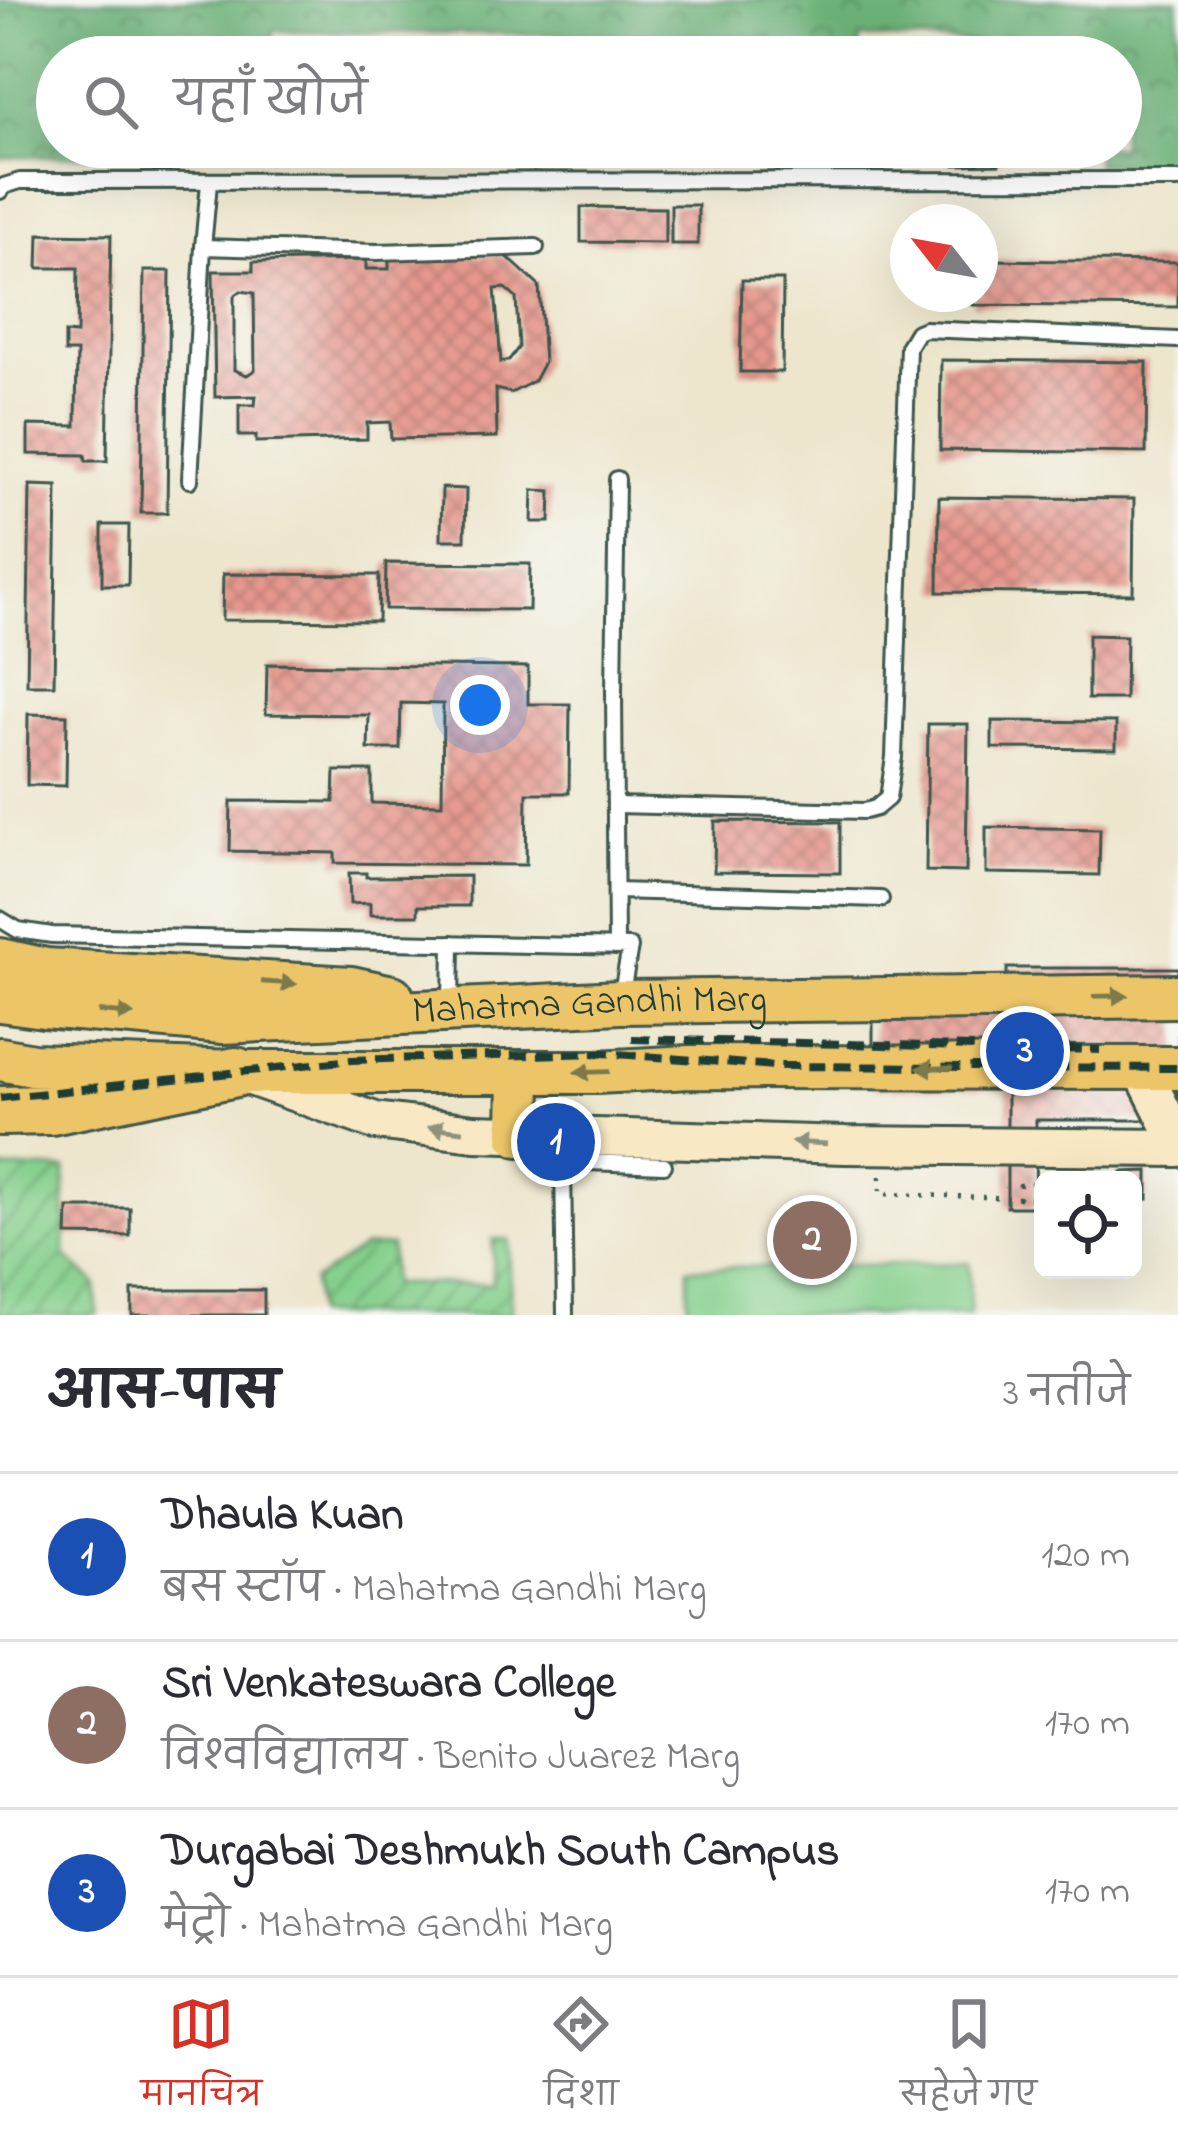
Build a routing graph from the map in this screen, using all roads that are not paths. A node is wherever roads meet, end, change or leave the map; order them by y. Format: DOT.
graph roads {
  1 [pos="1178,180"];
  2 [pos="209,183"];
  3 [pos="0,190"];
  4 [pos="203,247"];
  5 [pos="536,247"];
  6 [pos="1178,340"];
  7 [pos="617,479"];
  8 [pos="190,480"];
  9 [pos="615,806"];
  10 [pos="616,892"];
  11 [pos="881,899"];
  12 [pos="0,920"];
  13 [pos="452,944"];
  14 [pos="616,947"];
  15 [pos="0,960"];
  16 [pos="1178,996"];
  17 [pos="0,1000"];
  18 [pos="620,1002"];
  19 [pos="451,1010"];
  20 [pos="0,1060"];
  21 [pos="1160,1068"];
  22 [pos="236,1072"];
  23 [pos="520,1072"];
  24 [pos="0,1111"];
  25 [pos="519,1135"];
  26 [pos="1178,1145"];
  27 [pos="664,1165"];
  28 [pos="565,1315"];
  1 -- 2 [label="lane"];
  2 -- 3 [label="lane"];
  2 -- 4 [label="lane"];
  4 -- 5 [label="lane"];
  4 -- 8 [label="lane"];
  6 -- 9 [label="lane"];
  7 -- 9 [label="lane"];
  9 -- 10 [label="lane"];
  10 -- 11 [label="lane"];
  10 -- 14 [label="lane"];
  12 -- 13 [label="lane"];
  13 -- 14 [label="lane"];
  13 -- 19 [label="lane"];
  14 -- 18 [label="lane"];
  15 -- 19 [label="main road, one-way"];
  18 -- 16 [label="main road, Mahatma Gandhi Marg, one-way"];
  17 -- 19 [label="main road, Mahatma Gandhi Marg, one-way"];
  18 -- 19 [label="main road, Mahatma Gandhi Marg"];
  20 -- 22 [label="main road, Mahatma Gandhi Marg"];
  21 -- 23 [label="main road, Mahatma Gandhi Marg, one-way"];
  21 -- 26 [label="street"];
  22 -- 23 [label="main road, Mahatma Gandhi Marg"];
  22 -- 24 [label="highway"];
  25 -- 22 [label="street, one-way"];
  23 -- 25 [label="main road"];
  26 -- 25 [label="street, one-way"];
  27 -- 28 [label="lane"];
}
